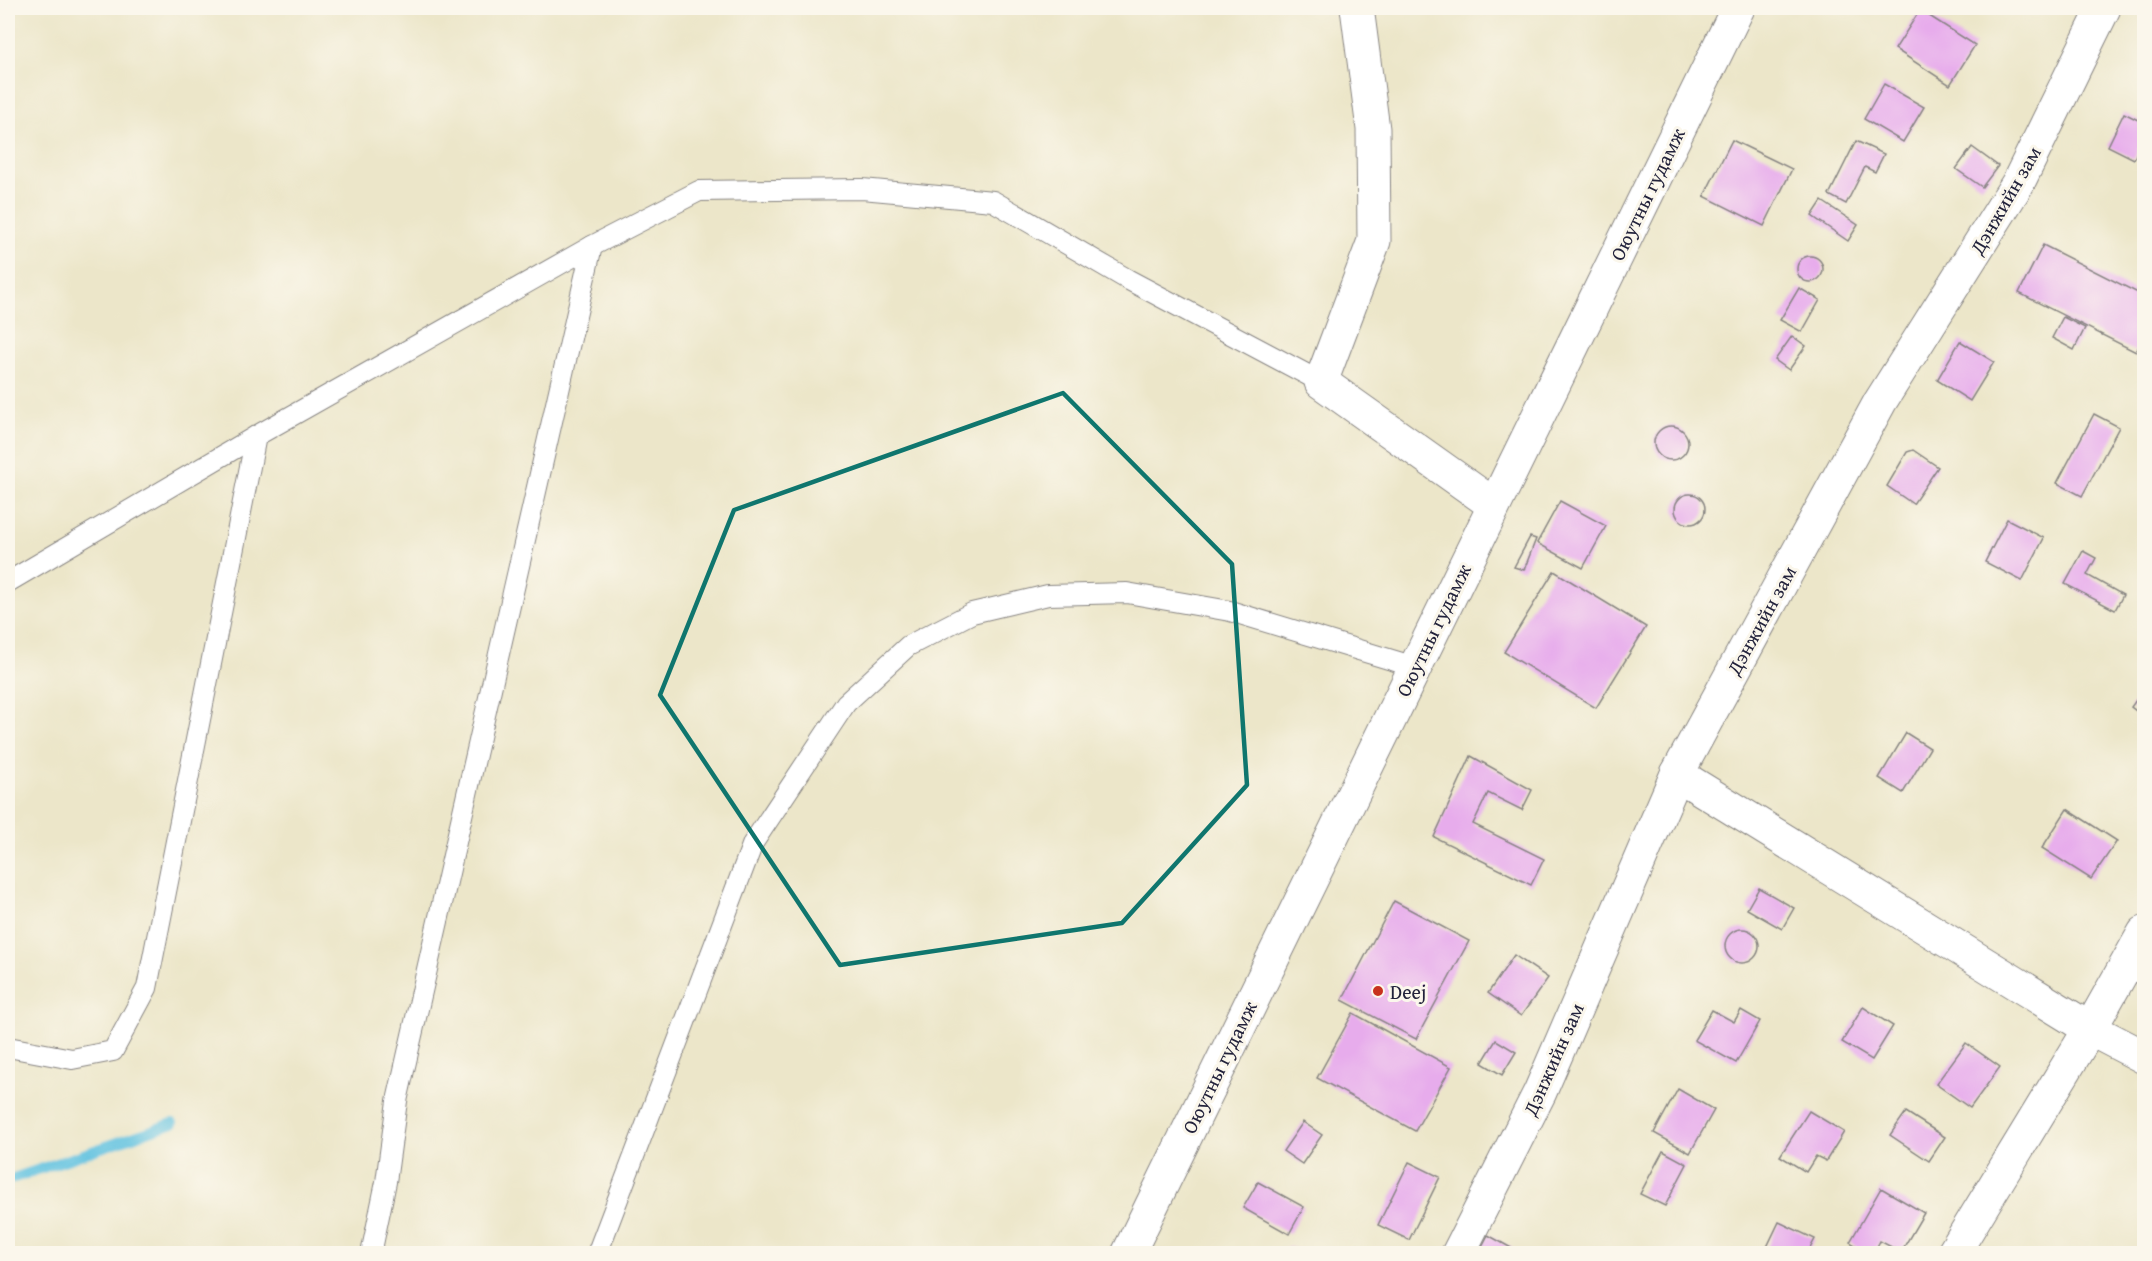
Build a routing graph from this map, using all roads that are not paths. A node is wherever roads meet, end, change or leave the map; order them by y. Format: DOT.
graph roads {
  1 [pos="1357,8"];
  2 [pos="1738,8"];
  3 [pos="2104,8"];
  4 [pos="592,246"];
  5 [pos="1321,382"];
  6 [pos="256,436"];
  7 [pos="1494,505"];
  8 [pos="8,582"];
  9 [pos="1415,667"];
  10 [pos="1677,774"];
  11 [pos="2145,933"];
  12 [pos="2090,1029"];
  13 [pos="8,1047"];
  14 [pos="2145,1057"];
  15 [pos="370,1254"];
  16 [pos="597,1254"];
  17 [pos="1128,1254"];
  18 [pos="1458,1254"];
  19 [pos="1953,1254"];
  1 -- 5 [label="street"];
  2 -- 7 [label="street, Оюутны гудамж"];
  3 -- 10 [label="street, Дэнжийн зам"];
  4 -- 5 [label="lane"];
  4 -- 6 [label="lane"];
  4 -- 15 [label="lane"];
  5 -- 7 [label="street"];
  6 -- 8 [label="lane"];
  6 -- 13 [label="lane"];
  7 -- 9 [label="street, Оюутны гудамж"];
  9 -- 16 [label="lane"];
  9 -- 17 [label="street, Оюутны гудамж"];
  10 -- 12 [label="street"];
  10 -- 18 [label="street, Дэнжийн зам"];
  11 -- 12 [label="street"];
  12 -- 14 [label="street"];
  12 -- 19 [label="street"];
}
